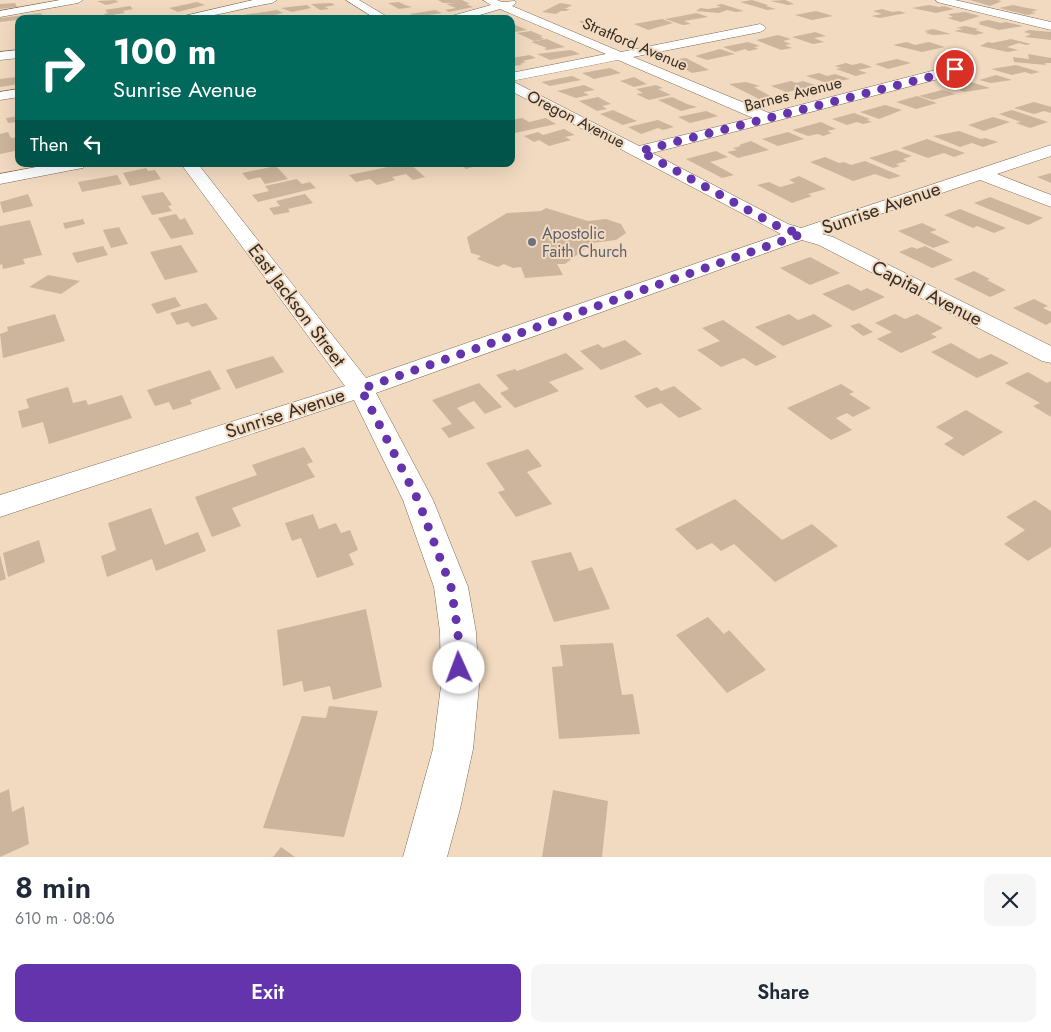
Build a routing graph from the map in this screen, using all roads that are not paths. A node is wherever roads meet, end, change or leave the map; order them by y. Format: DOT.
graph roads {
  1 [pos="78,0"];
  2 [pos="272,0"];
  3 [pos="351,0"];
  4 [pos="488,0"];
  5 [pos="520,0"];
  6 [pos="941,0"];
  7 [pos="63,1"];
  8 [pos="503,6"];
  9 [pos="0,14"];
  10 [pos="72,14"];
  11 [pos="199,15"];
  12 [pos="378,15"];
  13 [pos="468,15"];
  14 [pos="1051,26"];
  15 [pos="760,28"];
  16 [pos="15,54"];
  17 [pos="0,56"];
  18 [pos="622,57"];
  19 [pos="955,69"];
  20 [pos="515,76"];
  21 [pos="515,87"];
  22 [pos="15,94"];
  23 [pos="0,96"];
  24 [pos="769,119"];
  25 [pos="1051,150"];
  26 [pos="640,151"];
  27 [pos="61,167"];
  28 [pos="191,167"];
  29 [pos="981,174"];
  30 [pos="0,179"];
  31 [pos="1051,201"];
  32 [pos="802,234"];
  33 [pos="1051,356"];
  34 [pos="361,389"];
  35 [pos="0,506"];
  36 [pos="425,857"];
  1 -- 7 [label="street"];
  2 -- 11 [label="street"];
  3 -- 12 [label="street"];
  4 -- 8 [label="street, Stratford Avenue"];
  5 -- 8 [label="street"];
  6 -- 14 [label="street"];
  7 -- 9 [label="street"];
  7 -- 10 [label="street"];
  8 -- 13 [label="street"];
  8 -- 18 [label="street, Stratford Avenue"];
  15 -- 18 [label="street"];
  16 -- 17 [label="street"];
  18 -- 20 [label="street"];
  18 -- 24 [label="street, Stratford Avenue"];
  19 -- 24 [label="street, Barnes Avenue"];
  21 -- 26 [label="street, Oregon Avenue"];
  22 -- 23 [label="street"];
  24 -- 26 [label="street, Barnes Avenue"];
  25 -- 29 [label="street, Sunrise Avenue"];
  26 -- 32 [label="street, Oregon Avenue"];
  27 -- 30 [label="street"];
  28 -- 34 [label="street, East Jackson Street"];
  29 -- 31 [label="street"];
  29 -- 32 [label="street, Sunrise Avenue"];
  32 -- 33 [label="street, Capital Avenue"];
  32 -- 34 [label="street, Sunrise Avenue"];
  34 -- 35 [label="street, Sunrise Avenue"];
  34 -- 36 [label="street, East Jackson Street"];
}
